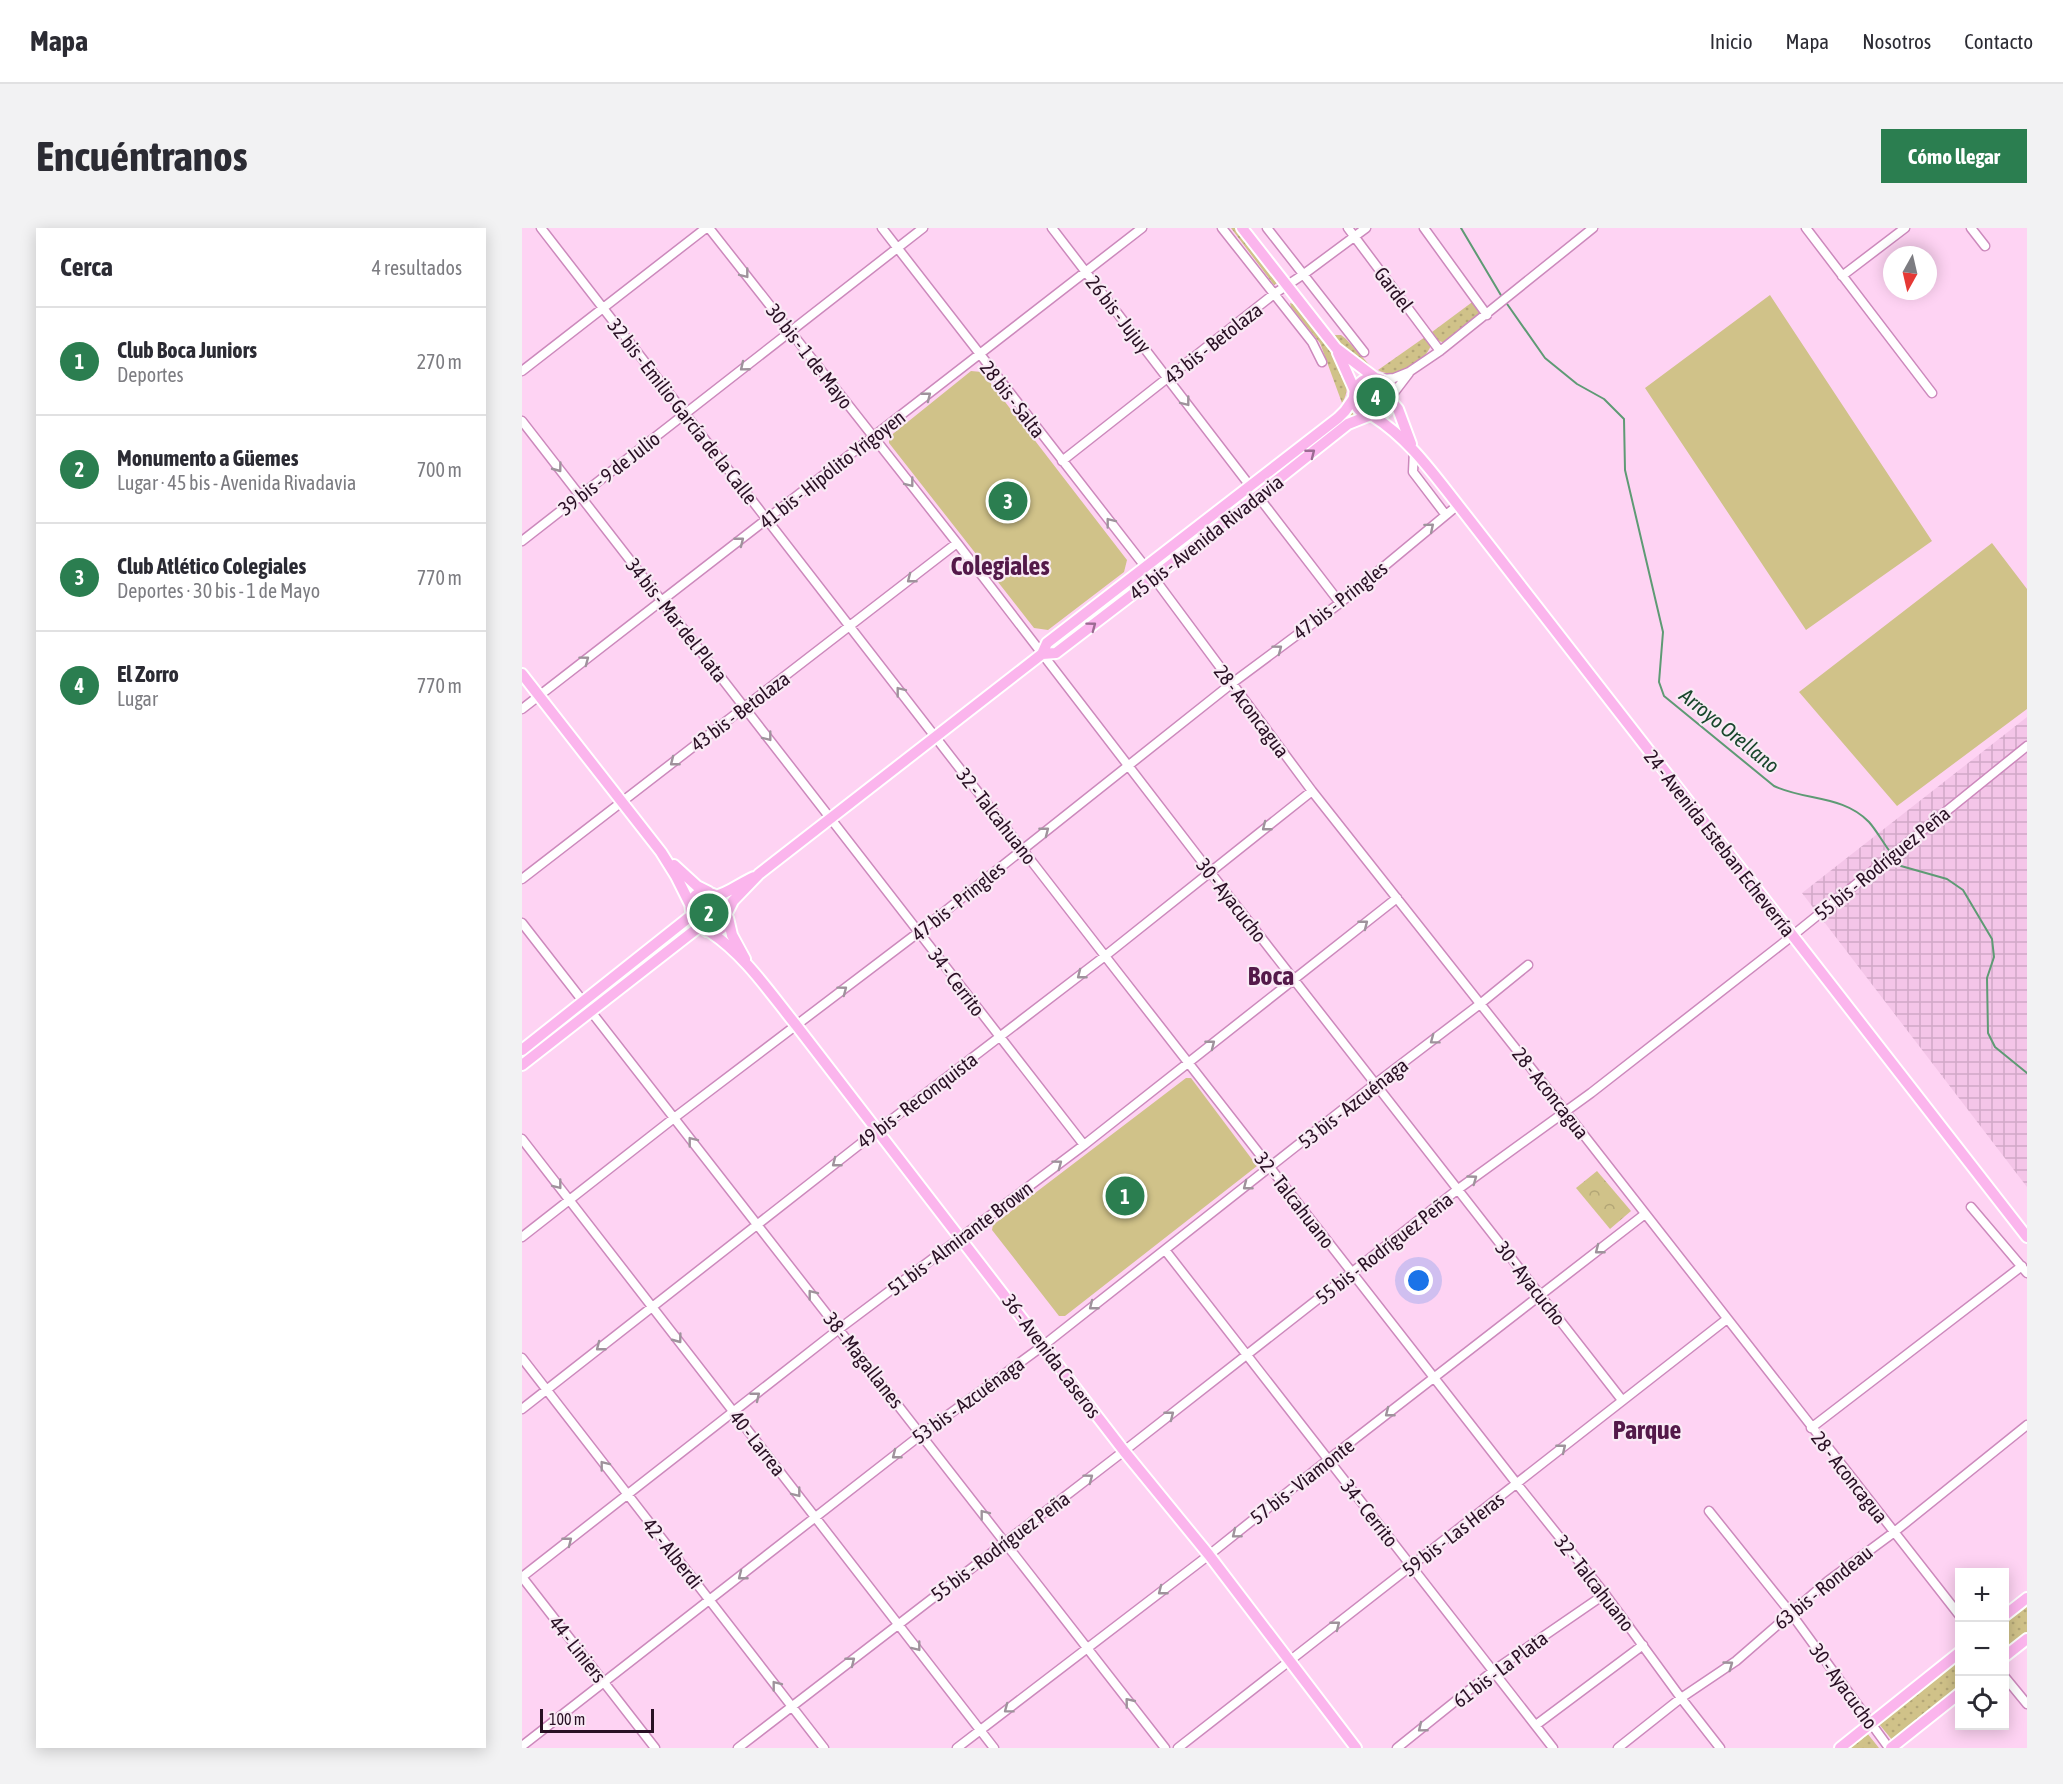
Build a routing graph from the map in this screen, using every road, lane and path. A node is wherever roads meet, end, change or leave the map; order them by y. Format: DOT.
graph roads {
  1 [pos="541,228"];
  2 [pos="708,228"];
  3 [pos="882,228"];
  4 [pos="923,228"];
  5 [pos="1052,228"];
  6 [pos="1142,228"];
  7 [pos="1222,228"];
  8 [pos="1242,228"];
  9 [pos="1267,228"];
  10 [pos="1348,228"];
  11 [pos="1366,228"];
  12 [pos="1424,228"];
  13 [pos="1593,228"];
  14 [pos="1806,228"];
  15 [pos="1905,228"];
  16 [pos="1971,228"];
  17 [pos="1355,237"];
  18 [pos="1985,246"];
  19 [pos="898,248"];
  20 [pos="1086,272"];
  21 [pos="1304,274"];
  22 [pos="1842,276"];
  23 [pos="1287,285"];
  24 [pos="1274,294"];
  25 [pos="603,309"];
  26 [pos="1487,315"];
  27 [pos="789,331"];
  28 [pos="1336,348"];
  29 [pos="1364,351"];
  30 [pos="1440,351"];
  31 [pos="980,355"];
  32 [pos="1322,362"];
  33 [pos="522,371"];
  34 [pos="1409,372"];
  35 [pos="1168,378"];
  36 [pos="1378,378"];
  37 [pos="1932,393"];
  38 [pos="1354,394"];
  39 [pos="1393,398"];
  40 [pos="686,413"];
  41 [pos="1370,416"];
  42 [pos="522,421"];
  43 [pos="874,437"];
  44 [pos="1414,450"];
  45 [pos="1062,461"];
  46 [pos="1255,491"];
  47 [pos="580,497"];
  48 [pos="1458,505"];
  49 [pos="1446,514"];
  50 [pos="768,519"];
  51 [pos="522,541"];
  52 [pos="957,543"];
  53 [pos="1146,568"];
  54 [pos="1154,578"];
  55 [pos="663,601"];
  56 [pos="1340,603"];
  57 [pos="850,627"];
  58 [pos="1042,654"];
  59 [pos="522,674"];
  60 [pos="1231,684"];
  61 [pos="539,696"];
  62 [pos="744,707"];
  63 [pos="522,709"];
  64 [pos="936,737"];
  65 [pos="2027,746"];
  66 [pos="1128,766"];
  67 [pos="1312,791"];
  68 [pos="622,802"];
  69 [pos="831,819"];
  70 [pos="1023,848"];
  71 [pos="661,852"];
  72 [pos="1209,872"];
  73 [pos="759,874"];
  74 [pos="522,879"];
  75 [pos="714,895"];
  76 [pos="1397,898"];
  77 [pos="691,909"];
  78 [pos="727,915"];
  79 [pos="522,923"];
  80 [pos="699,927"];
  81 [pos="710,932"];
  82 [pos="919,932"];
  83 [pos="1792,936"];
  84 [pos="1105,956"];
  85 [pos="747,965"];
  86 [pos="1528,965"];
  87 [pos="1294,979"];
  88 [pos="1480,1005"];
  89 [pos="587,1006"];
  90 [pos="796,1025"];
  91 [pos="999,1038"];
  92 [pos="522,1050"];
  93 [pos="1189,1061"];
  94 [pos="522,1065"];
  95 [pos="1375,1084"];
  96 [pos="1565,1111"];
  97 [pos="674,1118"];
  98 [pos="878,1130"];
  99 [pos="522,1139"];
  100 [pos="1084,1145"];
  101 [pos="1270,1167"];
  102 [pos="1457,1190"];
  103 [pos="570,1200"];
  104 [pos="1971,1207"];
  105 [pos="1645,1214"];
  106 [pos="758,1224"];
  107 [pos="522,1237"];
  108 [pos="2027,1237"];
  109 [pos="961,1238"];
  110 [pos="1165,1250"];
  111 [pos="2024,1270"];
  112 [pos="1353,1274"];
  113 [pos="1542,1295"];
  114 [pos="653,1305"];
  115 [pos="1727,1319"];
  116 [pos="839,1329"];
  117 [pos="1044,1345"];
  118 [pos="1248,1354"];
  119 [pos="522,1358"];
  120 [pos="1435,1377"];
  121 [pos="546,1390"];
  122 [pos="1622,1400"];
  123 [pos="522,1409"];
  124 [pos="734,1413"];
  125 [pos="2027,1425"];
  126 [pos="1811,1428"];
  127 [pos="922,1434"];
  128 [pos="1124,1451"];
  129 [pos="1329,1459"];
  130 [pos="1517,1484"];
  131 [pos="627,1495"];
  132 [pos="1709,1511"];
  133 [pos="817,1517"];
  134 [pos="1893,1533"];
  135 [pos="1005,1542"];
  136 [pos="1209,1555"];
  137 [pos="1411,1566"];
  138 [pos="522,1577"];
  139 [pos="1605,1593"];
  140 [pos="2027,1598"];
  141 [pos="711,1600"];
  142 [pos="1955,1611"];
  143 [pos="1790,1612"];
  144 [pos="2009,1612"];
  145 [pos="898,1624"];
  146 [pos="2027,1639"];
  147 [pos="1643,1645"];
  148 [pos="1086,1649"];
  149 [pos="2009,1653"];
  150 [pos="1955,1655"];
  151 [pos="1290,1660"];
  152 [pos="1493,1671"];
  153 [pos="2009,1682"];
  154 [pos="604,1683"];
  155 [pos="1955,1696"];
  156 [pos="1681,1698"];
  157 [pos="2027,1704"];
  158 [pos="793,1706"];
  159 [pos="1873,1723"];
  160 [pos="1536,1725"];
  161 [pos="980,1730"];
  162 [pos="522,1746"];
  163 [pos="656,1748"];
  164 [pos="738,1748"];
  165 [pos="824,1748"];
  166 [pos="957,1748"];
  167 [pos="994,1748"];
  168 [pos="1165,1748"];
  169 [pos="1178,1748"];
  170 [pos="1356,1748"];
  171 [pos="1397,1748"];
  172 [pos="1553,1748"];
  173 [pos="1618,1748"];
  174 [pos="1720,1748"];
  175 [pos="1840,1748"];
  176 [pos="1890,1748"];
  1 -- 25 [label="street, 32 bis - Emilio García de la Calle"];
  2 -- 25 [label="street"];
  2 -- 27 [label="street, 30 bis - 1 de Mayo, one-way"];
  3 -- 19 [label="street, 28 bis - Salta"];
  4 -- 19 [label="street, 39 bis - 9 de Julio"];
  5 -- 20 [label="street, 26 bis - Jujuy"];
  6 -- 20 [label="street, 41 bis - Hipólito Yrigoyen"];
  7 -- 24 [label="street"];
  8 -- 23 [label="main road"];
  9 -- 21 [label="street"];
  10 -- 17 [label="street, Gardel"];
  11 -- 17 [label="street, 43 bis - Betolaza"];
  12 -- 26 [label="street"];
  13 -- 26 [label="street"];
  14 -- 22 [label="street"];
  15 -- 22 [label="street"];
  16 -- 18 [label="street"];
  17 -- 21 [label="street, 43 bis - Betolaza"];
  17 -- 30 [label="street, Gardel"];
  19 -- 27 [label="street, 39 bis - 9 de Julio"];
  19 -- 31 [label="street, 28 bis - Salta"];
  20 -- 31 [label="street, 41 bis - Hipólito Yrigoyen"];
  20 -- 35 [label="street, 26 bis - Jujuy"];
  21 -- 23 [label="street, 43 bis - Betolaza"];
  21 -- 29 [label="street"];
  22 -- 37 [label="street"];
  23 -- 24 [label="street, 43 bis - Betolaza"];
  23 -- 28 [label="main road"];
  24 -- 32 [label="street"];
  24 -- 35 [label="street, 43 bis - Betolaza"];
  25 -- 33 [label="street"];
  25 -- 40 [label="street, 32 bis - Emilio García de la Calle"];
  26 -- 30 [label="street"];
  27 -- 40 [label="street, 39 bis - 9 de Julio, one-way"];
  27 -- 43 [label="street, 30 bis - 1 de Mayo"];
  28 -- 36 [label="main road"];
  28 -- 38 [label="main road"];
  30 -- 34 [label="street"];
  43 -- 31 [label="street, 41 bis - Hipólito Yrigoyen, one-way"];
  31 -- 45 [label="street, 28 bis - Salta"];
  34 -- 36 [label="street"];
  34 -- 39 [label="street"];
  35 -- 45 [label="street, 43 bis - Betolaza"];
  35 -- 46 [label="street, 26 bis - Jujuy, one-way"];
  36 -- 38 [label="main road"];
  36 -- 39 [label="main road"];
  38 -- 41 [label="main road"];
  38 -- 46 [label="main road, 45 bis - Avenida Rivadavia"];
  39 -- 41 [label="main road"];
  39 -- 44 [label="main road, 24 - Avenida Esteban Echeverría"];
  40 -- 47 [label="street, 39 bis - 9 de Julio"];
  40 -- 50 [label="street, 32 bis - Emilio García de la Calle"];
  41 -- 44 [label="main road, 24 - Avenida Esteban Echeverría"];
  46 -- 41 [label="main road, 45 bis - Avenida Rivadavia, one-way"];
  42 -- 47 [label="street, 34 bis - Mar del Plata, one-way"];
  43 -- 50 [label="street, 41 bis - Hipólito Yrigoyen"];
  43 -- 52 [label="street, 30 bis - 1 de Mayo, one-way"];
  44 -- 48 [label="main road, 24 - Avenida Esteban Echeverría"];
  44 -- 49 [label="street, 24 - Avenida Esteban Echeverría"];
  53 -- 45 [label="street, 28 bis - Salta, one-way"];
  46 -- 53 [label="main road, 45 bis - Avenida Rivadavia"];
  46 -- 54 [label="main road, 45 bis - Avenida Rivadavia"];
  46 -- 56 [label="street, 26 bis - Jujuy"];
  47 -- 51 [label="street, 39 bis - 9 de Julio"];
  47 -- 55 [label="street, 34 bis - Mar del Plata"];
  48 -- 49 [label="street, 47 bis - Pringles"];
  48 -- 83 [label="main road, 24 - Avenida Esteban Echeverría"];
  56 -- 49 [label="street, 47 bis - Pringles, one-way"];
  55 -- 50 [label="street, 41 bis - Hipólito Yrigoyen, one-way"];
  50 -- 57 [label="street, 32 bis - Emilio García de la Calle"];
  52 -- 57 [label="street, 43 bis - Betolaza, one-way"];
  52 -- 58 [label="street, 30 bis - 1 de Mayo"];
  53 -- 54 [label="street, 28 - Aconcagua"];
  53 -- 58 [label="main road, 45 bis - Avenida Rivadavia"];
  58 -- 54 [label="main road, 45 bis - Avenida Rivadavia, one-way"];
  54 -- 60 [label="street, 28 - Aconcagua"];
  61 -- 55 [label="street, 41 bis - Hipólito Yrigoyen, one-way"];
  55 -- 62 [label="street, 34 bis - Mar del Plata"];
  60 -- 56 [label="street, 47 bis - Pringles, one-way"];
  57 -- 62 [label="street, 43 bis - Betolaza"];
  64 -- 57 [label="street, 32 bis - Emilio García de la Calle, one-way"];
  58 -- 64 [label="main road, 45 bis - Avenida Rivadavia"];
  58 -- 66 [label="street, 30 - Ayacucho"];
  59 -- 61 [label="main road"];
  60 -- 66 [label="street, 47 bis - Pringles"];
  60 -- 67 [label="street, 28 - Aconcagua"];
  61 -- 63 [label="street, 41 bis - Hipólito Yrigoyen"];
  61 -- 68 [label="main road"];
  62 -- 68 [label="street, 43 bis - Betolaza, one-way"];
  62 -- 69 [label="street, 34 bis - Mar del Plata, one-way"];
  64 -- 69 [label="main road, 45 bis - Avenida Rivadavia"];
  64 -- 70 [label="street, 32 - Talcahuano"];
  65 -- 83 [label="street, 55 bis - Rodríguez Peña"];
  70 -- 66 [label="street, 47 bis - Pringles, one-way"];
  66 -- 72 [label="street, 30 - Ayacucho"];
  67 -- 72 [label="street, 49 bis - Reconquista, one-way"];
  67 -- 76 [label="street, 28 - Aconcagua"];
  68 -- 71 [label="main road"];
  68 -- 74 [label="street, 43 bis - Betolaza"];
  69 -- 73 [label="main road, 45 bis - Avenida Rivadavia"];
  69 -- 82 [label="street, 34 - Cerrito"];
  70 -- 82 [label="street, 47 bis - Pringles"];
  70 -- 84 [label="street, 32 - Talcahuano"];
  71 -- 75 [label="main road"];
  71 -- 77 [label="main road"];
  72 -- 84 [label="street, 49 bis - Reconquista"];
  72 -- 87 [label="street, 30 - Ayacucho"];
  73 -- 75 [label="main road, 45 bis - Avenida Rivadavia"];
  73 -- 78 [label="main road, 45 bis - Avenida Rivadavia"];
  75 -- 77 [label="main road"];
  75 -- 78 [label="main road"];
  87 -- 76 [label="street, 51 bis - Almirante Brown, one-way"];
  76 -- 88 [label="street, 28 - Aconcagua"];
  77 -- 80 [label="main road"];
  77 -- 89 [label="main road"];
  78 -- 81 [label="main road"];
  78 -- 85 [label="main road, 36 - Avenida Caseros"];
  79 -- 89 [label="street, 38 - Magallanes"];
  80 -- 81 [label="main road"];
  80 -- 89 [label="main road"];
  81 -- 85 [label="main road, 36 - Avenida Caseros"];
  90 -- 82 [label="street, 47 bis - Pringles, one-way"];
  82 -- 91 [label="street, 34 - Cerrito"];
  83 -- 96 [label="street, 55 bis - Rodríguez Peña"];
  83 -- 108 [label="main road, 24 - Avenida Esteban Echeverría"];
  84 -- 91 [label="street, 49 bis - Reconquista, one-way"];
  84 -- 93 [label="street, 32 - Talcahuano"];
  85 -- 90 [label="main road, 36 - Avenida Caseros"];
  86 -- 88 [label="street, 53 bis - Azcuénaga"];
  93 -- 87 [label="street, 51 bis - Almirante Brown, one-way"];
  87 -- 95 [label="street, 30 - Ayacucho"];
  88 -- 95 [label="street, 53 bis - Azcuénaga, one-way"];
  88 -- 96 [label="street, 28 - Aconcagua"];
  89 -- 92 [label="main road"];
  89 -- 94 [label="main road"];
  89 -- 97 [label="street, 38 - Magallanes"];
  90 -- 97 [label="street, 47 bis - Pringles"];
  90 -- 98 [label="main road, 36 - Avenida Caseros"];
  91 -- 98 [label="street, 49 bis - Reconquista"];
  91 -- 100 [label="street, 34 - Cerrito"];
  93 -- 100 [label="street, 51 bis - Almirante Brown"];
  93 -- 101 [label="street, 32 - Talcahuano"];
  95 -- 101 [label="street, 53 bis - Azcuénaga"];
  95 -- 102 [label="street, 30 - Ayacucho"];
  102 -- 96 [label="street, 55 bis - Rodríguez Peña, one-way"];
  96 -- 105 [label="street, 28 - Aconcagua"];
  97 -- 103 [label="street, 47 bis - Pringles"];
  106 -- 97 [label="street, 38 - Magallanes, one-way"];
  98 -- 106 [label="street, 49 bis - Reconquista, one-way"];
  98 -- 109 [label="main road, 36 - Avenida Caseros"];
  99 -- 103 [label="street, 40 - Larrea, one-way"];
  109 -- 100 [label="street, 51 bis - Almirante Brown, one-way"];
  101 -- 110 [label="street, 53 bis - Azcuénaga, one-way"];
  101 -- 112 [label="street, 32 - Talcahuano"];
  102 -- 112 [label="street, 55 bis - Rodríguez Peña"];
  102 -- 113 [label="street, 30 - Ayacucho"];
  103 -- 107 [label="street, 47 bis - Pringles"];
  103 -- 114 [label="street, 40 - Larrea"];
  104 -- 111 [label="street"];
  105 -- 113 [label="street, 57 bis - Viamonte, one-way"];
  105 -- 115 [label="street, 28 - Aconcagua"];
  106 -- 114 [label="street, 49 bis - Reconquista"];
  116 -- 106 [label="street, 38 - Magallanes, one-way"];
  109 -- 116 [label="street, 51 bis - Almirante Brown"];
  109 -- 117 [label="main road, 36 - Avenida Caseros"];
  110 -- 117 [label="street, 53 bis - Azcuénaga, one-way"];
  110 -- 118 [label="street, 34 - Cerrito"];
  111 -- 126 [label="street"];
  112 -- 118 [label="street, 55 bis - Rodríguez Peña"];
  112 -- 120 [label="street, 32 - Talcahuano"];
  113 -- 120 [label="street, 57 bis - Viamonte"];
  113 -- 122 [label="street, 30 - Ayacucho"];
  114 -- 121 [label="street, 49 bis - Reconquista, one-way"];
  114 -- 124 [label="street, 40 - Larrea, one-way"];
  115 -- 122 [label="street, 59 bis - Las Heras"];
  115 -- 126 [label="street, 28 - Aconcagua"];
  124 -- 116 [label="street, 51 bis - Almirante Brown, one-way"];
  116 -- 127 [label="street, 38 - Magallanes"];
  117 -- 127 [label="street, 53 bis - Azcuénaga"];
  117 -- 128 [label="main road, 36 - Avenida Caseros"];
  128 -- 118 [label="street, 55 bis - Rodríguez Peña, one-way"];
  118 -- 129 [label="street, 34 - Cerrito"];
  119 -- 121 [label="street, 42 - Alberdi"];
  120 -- 129 [label="street, 57 bis - Viamonte, one-way"];
  120 -- 130 [label="street, 32 - Talcahuano"];
  121 -- 123 [label="street, 49 bis - Reconquista"];
  131 -- 121 [label="street, 42 - Alberdi, one-way"];
  130 -- 122 [label="street, 59 bis - Las Heras, one-way"];
  124 -- 131 [label="street, 51 bis - Almirante Brown"];
  124 -- 133 [label="street, 40 - Larrea, one-way"];
  125 -- 134 [label="street, 63 bis - Rondeau"];
  126 -- 134 [label="street, 28 - Aconcagua"];
  127 -- 133 [label="street, 53 bis - Azcuénaga, one-way"];
  135 -- 127 [label="street, 38 - Magallanes, one-way"];
  135 -- 128 [label="street, 55 bis - Rodríguez Peña, one-way"];
  128 -- 136 [label="main road, 36 - Avenida Caseros"];
  129 -- 136 [label="street, 57 bis - Viamonte, one-way"];
  129 -- 137 [label="street, 34 - Cerrito"];
  130 -- 137 [label="street, 59 bis - Las Heras"];
  130 -- 139 [label="street, 32 - Talcahuano"];
  138 -- 131 [label="street, 51 bis - Almirante Brown, one-way"];
  131 -- 141 [label="street, 42 - Alberdi"];
  132 -- 143 [label="street, 30 - Ayacucho"];
  133 -- 141 [label="street, 53 bis - Azcuénaga, one-way"];
  133 -- 145 [label="street, 40 - Larrea"];
  134 -- 142 [label="street, 28 - Aconcagua"];
  134 -- 143 [label="street, 63 bis - Rondeau"];
  135 -- 145 [label="street, 55 bis - Rodríguez Peña"];
  135 -- 148 [label="street, 38 - Magallanes"];
  136 -- 148 [label="street, 57 bis - Viamonte, one-way"];
  136 -- 151 [label="main road, 36 - Avenida Caseros"];
  151 -- 137 [label="street, 59 bis - Las Heras, one-way"];
  137 -- 152 [label="street, 34 - Cerrito"];
  138 -- 154 [label="street, 44 - Liniers"];
  139 -- 147 [label="street, 32 - Talcahuano"];
  139 -- 152 [label="street, 61 bis - La Plata"];
  140 -- 144 [label="main road"];
  141 -- 154 [label="street, 53 bis - Azcuénaga"];
  158 -- 141 [label="street, 42 - Alberdi, one-way"];
  156 -- 143 [label="street, 63 bis - Rondeau, one-way"];
  143 -- 159 [label="street, 30 - Ayacucho"];
  158 -- 145 [label="street, 55 bis - Rodríguez Peña, one-way"];
  145 -- 161 [label="street, 40 - Larrea, one-way"];
  146 -- 149 [label="main road"];
  147 -- 156 [label="street, 32 - Talcahuano"];
  147 -- 160 [label="street"];
  148 -- 161 [label="street, 57 bis - Viamonte, one-way"];
  168 -- 148 [label="street, 38 - Magallanes, one-way"];
  150 -- 159 [label="main road"];
  151 -- 169 [label="street, 59 bis - Las Heras"];
  151 -- 170 [label="main road, 36 - Avenida Caseros"];
  152 -- 160 [label="street, 34 - Cerrito"];
  152 -- 171 [label="street, 61 bis - La Plata, one-way"];
  153 -- 157 [label="street"];
  154 -- 162 [label="street, 53 bis - Azcuénaga"];
  154 -- 163 [label="street, 44 - Liniers"];
  155 -- 176 [label="main road"];
  156 -- 173 [label="street, 63 bis - Rondeau"];
  156 -- 174 [label="street, 32 - Talcahuano"];
  158 -- 164 [label="street, 55 bis - Rodríguez Peña"];
  158 -- 165 [label="street, 42 - Alberdi"];
  159 -- 175 [label="main road"];
  159 -- 176 [label="street, 30 - Ayacucho"];
  160 -- 172 [label="street, 34 - Cerrito"];
  161 -- 166 [label="street, 57 bis - Viamonte"];
  161 -- 167 [label="street, 40 - Larrea"];
}
